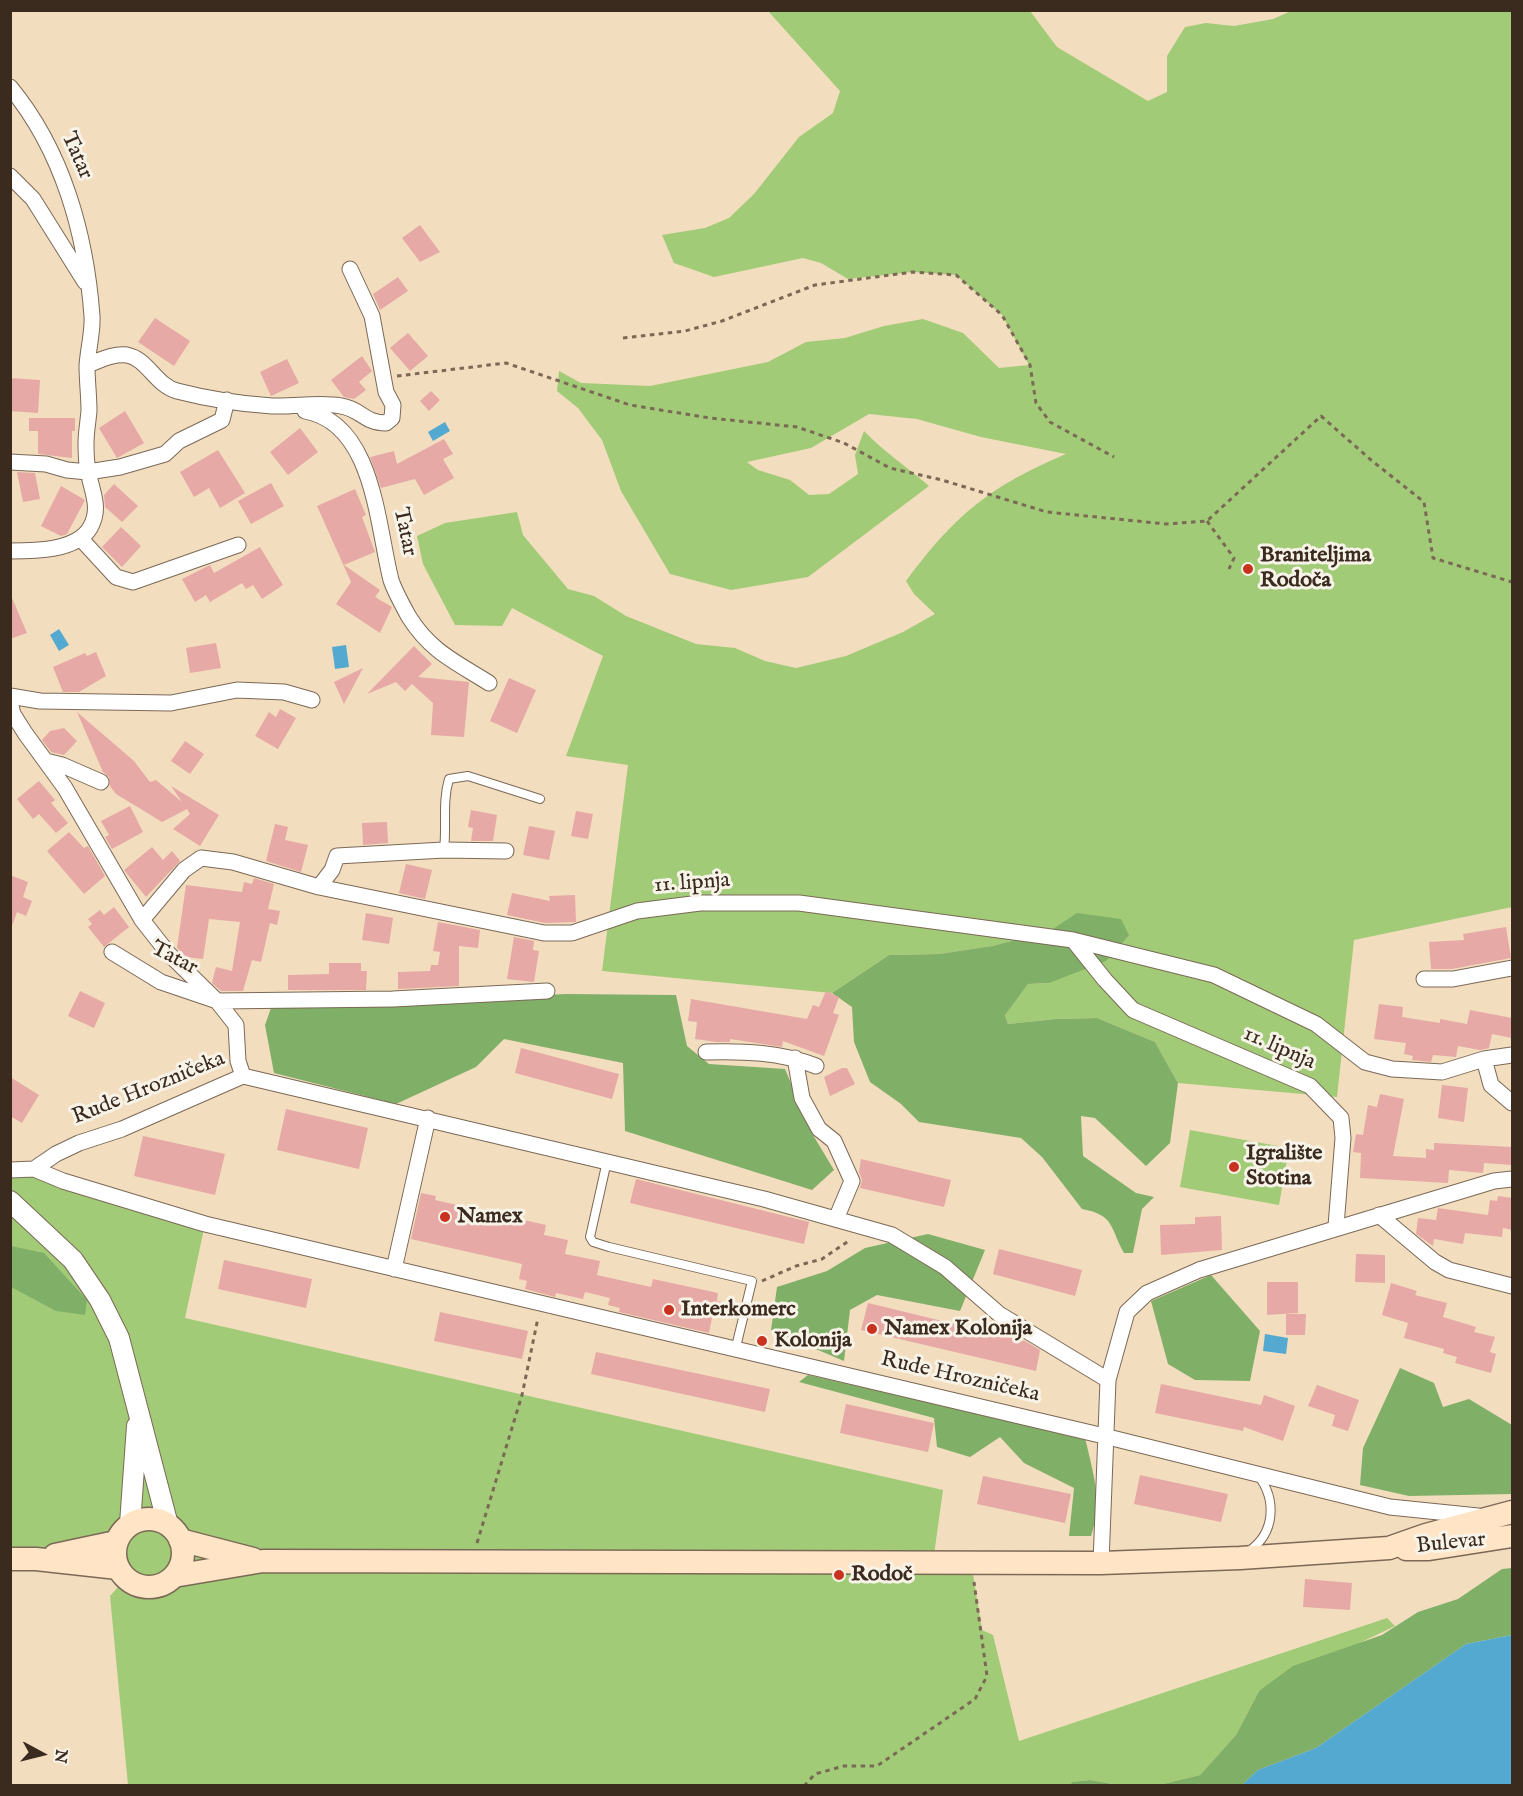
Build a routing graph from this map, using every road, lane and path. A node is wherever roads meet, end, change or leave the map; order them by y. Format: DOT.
graph roads {
  1 [pos="10,87"];
  2 [pos="10,176"];
  3 [pos="350,269"];
  4 [pos="88,287"];
  5 [pos="623,338"];
  6 [pos="87,365"];
  7 [pos="384,378"];
  8 [pos="227,400"];
  9 [pos="273,406"];
  10 [pos="1114,457"];
  11 [pos="10,462"];
  12 [pos="88,472"];
  13 [pos="1207,520"];
  14 [pos="81,539"];
  15 [pos="238,544"];
  16 [pos="10,551"];
  17 [pos="1229,569"];
  18 [pos="1512,582"];
  19 [pos="489,683"];
  20 [pos="10,696"];
  21 [pos="312,699"];
  22 [pos="10,702"];
  23 [pos="46,761"];
  24 [pos="101,782"];
  25 [pos="540,799"];
  26 [pos="444,850"];
  27 [pos="506,851"];
  28 [pos="319,888"];
  29 [pos="142,920"];
  30 [pos="1074,940"];
  31 [pos="112,952"];
  32 [pos="1512,968"];
  33 [pos="1424,979"];
  34 [pos="547,991"];
  35 [pos="217,1001"];
  36 [pos="706,1052"];
  37 [pos="1512,1054"];
  38 [pos="795,1058"];
  39 [pos="1484,1059"];
  40 [pos="816,1066"];
  41 [pos="243,1076"];
  42 [pos="1512,1103"];
  43 [pos="428,1118"];
  44 [pos="607,1161"];
  45 [pos="34,1169"];
  46 [pos="10,1170"];
  47 [pos="1512,1179"];
  48 [pos="10,1201"];
  49 [pos="1378,1215"];
  50 [pos="836,1219"];
  51 [pos="1336,1226"];
  52 [pos="865,1227"];
  53 [pos="394,1269"];
  54 [pos="752,1281"];
  55 [pos="1512,1286"];
  56 [pos="541,1304"];
  57 [pos="735,1351"];
  58 [pos="1108,1380"];
  59 [pos="138,1412"];
  60 [pos="1104,1436"];
  61 [pos="1258,1474"];
  62 [pos="1503,1514"];
  63 [pos="130,1524"];
  64 [pos="174,1532"];
  65 [pos="1512,1536"];
  66 [pos="116,1542"];
  67 [pos="1389,1548"];
  68 [pos="1240,1558"];
  69 [pos="10,1559"];
  70 [pos="36,1559"];
  71 [pos="471,1560"];
  72 [pos="263,1561"];
  73 [pos="971,1562"];
  74 [pos="1101,1563"];
  75 [pos="118,1568"];
  76 [pos="174,1576"];
  77 [pos="804,1785"];
  1 -- 4 [label="street, Tatar"];
  2 -- 4 [label="street, Tatar"];
  3 -- 7 [label="street, Tatar"];
  4 -- 6 [label="street, Tatar"];
  5 -- 10 [label="path"];
  6 -- 8 [label="street, Tatar"];
  6 -- 12 [label="street, Tatar"];
  7 -- 9 [label="street, Tatar"];
  7 -- 13 [label="path"];
  8 -- 9 [label="street, Tatar"];
  8 -- 12 [label="street"];
  9 -- 19 [label="street, Tatar"];
  11 -- 12 [label="street"];
  12 -- 14 [label="street, Tatar"];
  13 -- 17 [label="path"];
  13 -- 18 [label="path"];
  14 -- 15 [label="street"];
  14 -- 16 [label="street"];
  20 -- 21 [label="street"];
  22 -- 23 [label="street, Tatar"];
  23 -- 24 [label="street"];
  23 -- 29 [label="street, Tatar"];
  25 -- 26 [label="lane"];
  26 -- 27 [label="street"];
  26 -- 28 [label="street"];
  28 -- 29 [label="street, 11. lipnja"];
  28 -- 30 [label="street, 11. lipnja"];
  29 -- 35 [label="street, Tatar"];
  30 -- 39 [label="street, 11. lipnja"];
  30 -- 51 [label="street, 11. lipnja"];
  31 -- 35 [label="street, Tatar"];
  32 -- 33 [label="street"];
  34 -- 35 [label="street"];
  35 -- 41 [label="street, Tatar"];
  36 -- 38 [label="street"];
  37 -- 39 [label="street, 11. lipnja"];
  38 -- 40 [label="street"];
  38 -- 50 [label="street"];
  39 -- 42 [label="street"];
  41 -- 43 [label="street, Rude Hrozničeka"];
  41 -- 45 [label="street, Rude Hrozničeka"];
  43 -- 44 [label="street, Rude Hrozničeka"];
  43 -- 53 [label="street"];
  44 -- 50 [label="street, Rude Hrozničeka"];
  44 -- 54 [label="lane"];
  45 -- 46 [label="street, Rude Hrozničeka"];
  45 -- 53 [label="street, Rude Hrozničeka"];
  47 -- 49 [label="street"];
  48 -- 59 [label="street"];
  49 -- 51 [label="street"];
  49 -- 55 [label="street"];
  50 -- 52 [label="street, Rude Hrozničeka"];
  51 -- 58 [label="street"];
  52 -- 54 [label="path"];
  52 -- 58 [label="street, Rude Hrozničeka"];
  53 -- 56 [label="street, Rude Hrozničeka"];
  54 -- 57 [label="lane"];
  56 -- 57 [label="street, Rude Hrozničeka"];
  56 -- 71 [label="path"];
  57 -- 60 [label="street, Rude Hrozničeka"];
  58 -- 60 [label="street"];
  59 -- 63 [label="street"];
  59 -- 64 [label="street"];
  60 -- 61 [label="street, Rude Hrozničeka"];
  60 -- 74 [label="street"];
  61 -- 62 [label="street, Rude Hrozničeka"];
  61 -- 68 [label="lane"];
  62 -- 67 [label="main road"];
  63 -- 64 [label="main road"];
  63 -- 66 [label="main road"];
  64 -- 72 [label="main road"];
  64 -- 76 [label="main road"];
  65 -- 67 [label="main road, Bulevar"];
  66 -- 70 [label="main road"];
  66 -- 75 [label="main road"];
  67 -- 68 [label="main road"];
  68 -- 74 [label="main road"];
  69 -- 70 [label="main road"];
  70 -- 75 [label="main road"];
  71 -- 72 [label="main road"];
  71 -- 73 [label="main road"];
  72 -- 76 [label="main road"];
  73 -- 74 [label="main road"];
  73 -- 77 [label="path"];
  75 -- 76 [label="main road"];
}
